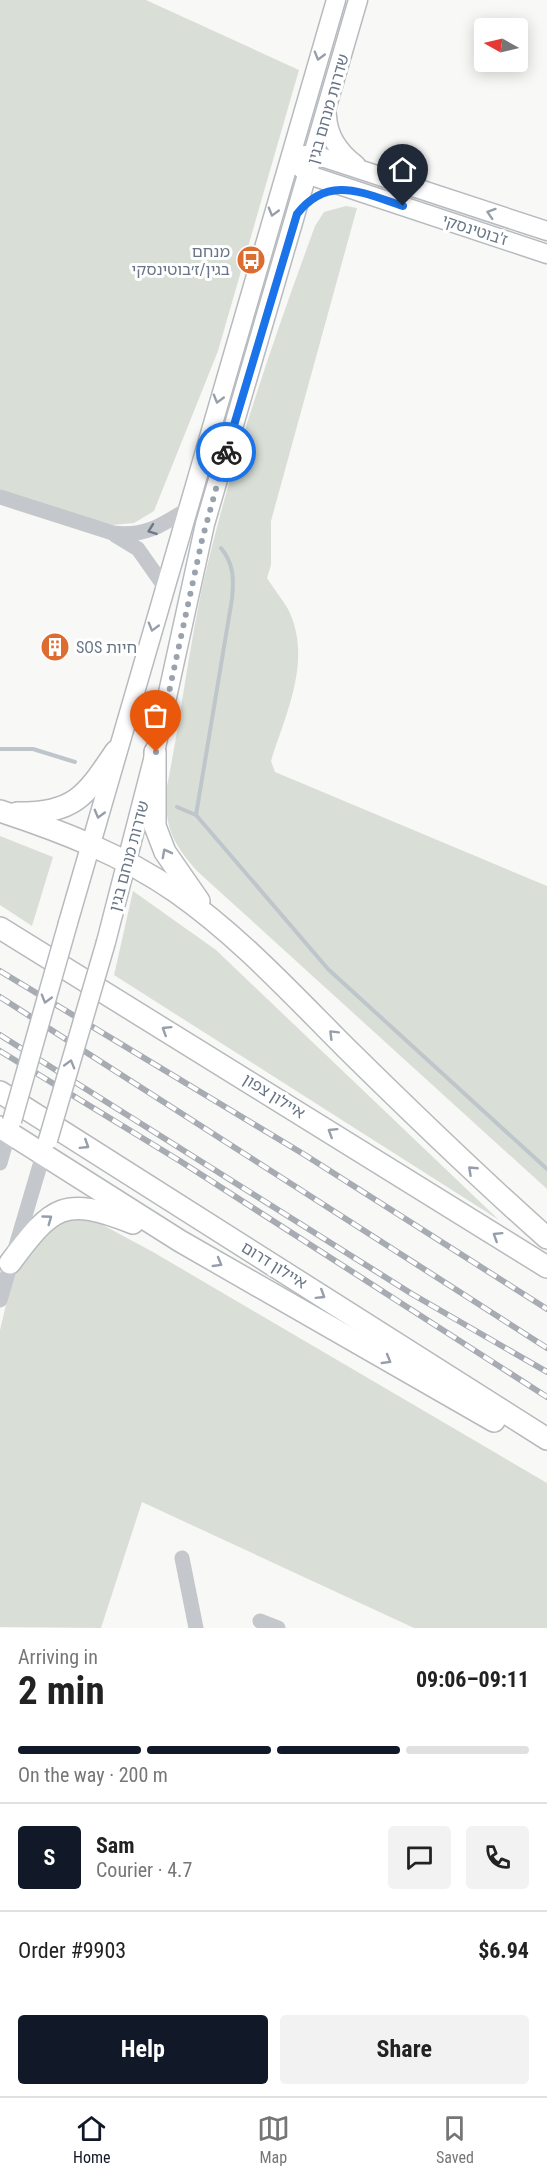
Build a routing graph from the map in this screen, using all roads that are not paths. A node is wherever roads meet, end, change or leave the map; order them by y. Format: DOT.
graph roads {
  1 [pos="336,0"];
  2 [pos="358,0"];
  3 [pos="327,112"];
  4 [pos="315,155"];
  5 [pos="290,156"];
  6 [pos="368,172"];
  7 [pos="309,176"];
  8 [pos="361,192"];
  9 [pos="294,223"];
  10 [pos="547,231"];
  11 [pos="547,254"];
  12 [pos="0,497"];
  13 [pos="186,510"];
  14 [pos="113,533"];
  15 [pos="164,586"];
  16 [pos="116,752"];
  17 [pos="156,752"];
  18 [pos="3,812"];
  19 [pos="92,845"];
  20 [pos="128,863"];
  21 [pos="212,918"];
  22 [pos="0,928"];
  23 [pos="0,1092"];
  24 [pos="7,1126"];
  25 [pos="45,1148"];
  26 [pos="0,1162"];
  27 [pos="547,1238"];
  28 [pos="180,1241"];
  29 [pos="10,1263"];
  30 [pos="547,1267"];
  31 [pos="0,1300"];
  32 [pos="547,1438"];
  33 [pos="547,1451"];
  34 [pos="182,1558"];
  35 [pos="260,1621"];
  36 [pos="196,1628"];
  37 [pos="278,1628"];
  1 -- 5 [label="main road, שדרות מנחם בגין, one-way"];
  2 -- 3 [label="main road, שדרות מנחם בגין"];
  3 -- 4 [label="main road, שדרות מנחם בגין"];
  3 -- 6 [label="main road"];
  4 -- 5 [label="main road, ז'בוטינסקי"];
  4 -- 6 [label="main road, ז'בוטינסקי"];
  4 -- 7 [label="main road, שדרות מנחם בגין"];
  5 -- 7 [label="main road, ז'בוטינסקי"];
  5 -- 13 [label="main road, שדרות מנחם בגין, one-way"];
  10 -- 6 [label="main road, ז'בוטינסקי, one-way"];
  7 -- 8 [label="main road, ז'בוטינסקי"];
  7 -- 9 [label="main road, שדרות מנחם בגין"];
  8 -- 9 [label="main road"];
  8 -- 11 [label="main road, ז'בוטינסקי"];
  9 -- 17 [label="main road, שדרות מנחם בגין"];
  12 -- 14 [label="street"];
  13 -- 14 [label="street, one-way"];
  13 -- 15 [label="main road, שדרות מנחם בגין"];
  14 -- 15 [label="street"];
  15 -- 16 [label="main road, שדרות מנחם בגין, one-way"];
  16 -- 18 [label="highway"];
  16 -- 19 [label="main road, שדרות מנחם בגין, one-way"];
  17 -- 20 [label="main road, שדרות מנחם בגין"];
  21 -- 17 [label="highway, one-way"];
  18 -- 19 [label="highway"];
  19 -- 20 [label="highway"];
  19 -- 24 [label="main road, שדרות מנחם בגין, one-way, bridge"];
  20 -- 21 [label="highway"];
  25 -- 20 [label="main road, שדרות מנחם בגין, one-way, bridge"];
  27 -- 21 [label="highway, one-way"];
  30 -- 22 [label="highway, איילון צפון, one-way"];
  23 -- 32 [label="highway, איילון דרום, one-way"];
  24 -- 25 [label="highway"];
  24 -- 26 [label="street"];
  25 -- 28 [label="highway"];
  25 -- 29 [label="street"];
  29 -- 28 [label="highway, one-way"];
  28 -- 33 [label="highway, one-way"];
  29 -- 31 [label="street"];
  34 -- 36 [label="street"];
  35 -- 37 [label="street"];
}
